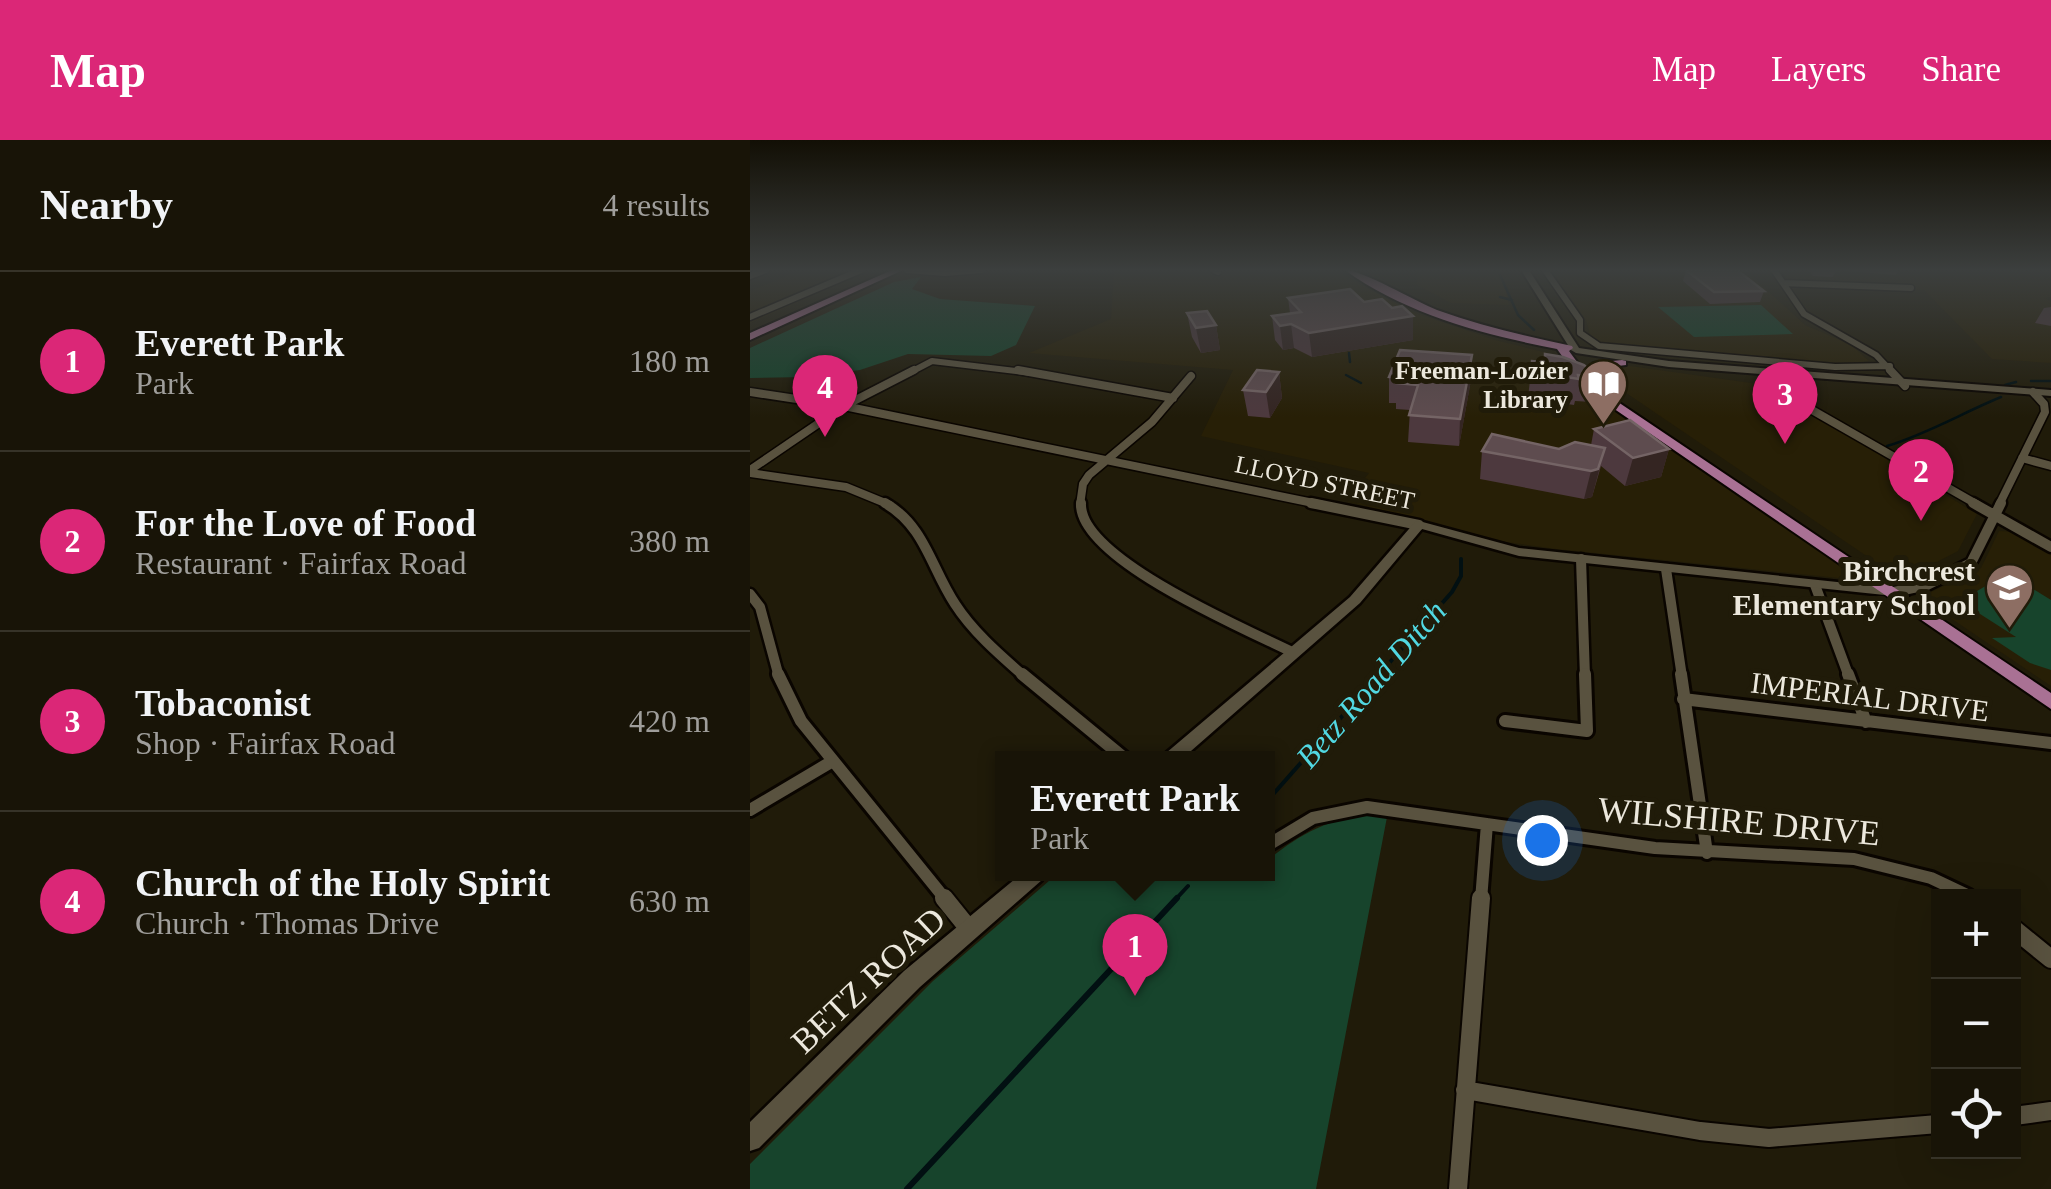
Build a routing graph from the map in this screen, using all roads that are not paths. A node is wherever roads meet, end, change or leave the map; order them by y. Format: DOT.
graph roads {
  1 [pos="772,319"];
  2 [pos="783,319"];
  3 [pos="1435,319"];
  4 [pos="1456,319"];
  5 [pos="1544,319"];
  6 [pos="1552,319"];
  7 [pos="1579,319"];
  8 [pos="1810,319"];
  9 [pos="1551,330"];
  10 [pos="750,333"];
  11 [pos="1517,338"];
  12 [pos="1570,352"];
  13 [pos="1669,358"];
  14 [pos="1622,363"];
  15 [pos="1890,366"];
  16 [pos="1595,375"];
  17 [pos="1191,376"];
  18 [pos="1768,377"];
  19 [pos="1904,384"];
  20 [pos="750,392"];
  21 [pos="2033,392"];
  22 [pos="2051,393"];
  23 [pos="1173,398"];
  24 [pos="844,406"];
  25 [pos="2047,418"];
  26 [pos="1685,450"];
  27 [pos="2022,458"];
  28 [pos="1105,459"];
  29 [pos="2051,466"];
  30 [pos="750,472"];
  31 [pos="1995,517"];
  32 [pos="1419,525"];
  33 [pos="2051,547"];
  34 [pos="1581,560"];
  35 [pos="1666,569"];
  36 [pos="1815,585"];
  37 [pos="1894,592"];
  38 [pos="750,594"];
  39 [pos="1294,653"];
  40 [pos="1683,700"];
  41 [pos="2051,702"];
  42 [pos="1505,721"];
  43 [pos="1866,722"];
  44 [pos="2051,743"];
  45 [pos="1116,751"];
  46 [pos="1180,751"];
  47 [pos="831,762"];
  48 [pos="750,810"];
  49 [pos="1487,824"];
  50 [pos="1275,841"];
  51 [pos="1707,853"];
  52 [pos="1027,881"];
  53 [pos="1956,889"];
  54 [pos="969,929"];
  55 [pos="2021,935"];
  56 [pos="2051,960"];
  57 [pos="1465,1090"];
  58 [pos="2051,1111"];
  59 [pos="2021,1115"];
  60 [pos="1931,1125"];
  61 [pos="750,1139"];
  62 [pos="1458,1189"];
  1 -- 10 [label="main road"];
  2 -- 10 [label="main road"];
  3 -- 12 [label="main road"];
  4 -- 11 [label="main road"];
  5 -- 9 [label="main road"];
  6 -- 12 [label="main road"];
  7 -- 13 [label="street"];
  8 -- 15 [label="street"];
  9 -- 11 [label="main road"];
  9 -- 12 [label="main road"];
  11 -- 12 [label="main road"];
  12 -- 13 [label="main road"];
  12 -- 14 [label="main road"];
  12 -- 16 [label="main road"];
  12 -- 26 [label="main road"];
  13 -- 15 [label="street"];
  13 -- 19 [label="main road"];
  14 -- 16 [label="main road"];
  14 -- 18 [label="main road"];
  15 -- 19 [label="street"];
  16 -- 26 [label="main road"];
  17 -- 23 [label="street"];
  18 -- 19 [label="main road"];
  18 -- 31 [label="street"];
  19 -- 21 [label="main road"];
  20 -- 24 [label="street, LLOYD STREET"];
  21 -- 22 [label="main road"];
  21 -- 25 [label="street"];
  23 -- 24 [label="street"];
  23 -- 28 [label="street"];
  24 -- 28 [label="street, LLOYD STREET"];
  24 -- 30 [label="street"];
  25 -- 27 [label="street"];
  26 -- 37 [label="main road"];
  27 -- 29 [label="street"];
  27 -- 31 [label="street"];
  28 -- 32 [label="street, LLOYD STREET"];
  28 -- 39 [label="street"];
  30 -- 45 [label="street"];
  31 -- 33 [label="street"];
  31 -- 37 [label="street"];
  32 -- 34 [label="street, LLOYD STREET"];
  32 -- 39 [label="street"];
  34 -- 35 [label="street, LLOYD STREET"];
  34 -- 42 [label="street"];
  35 -- 36 [label="street, LLOYD STREET"];
  35 -- 40 [label="street"];
  36 -- 37 [label="street, LLOYD STREET"];
  36 -- 43 [label="street"];
  37 -- 41 [label="main road"];
  38 -- 47 [label="street"];
  39 -- 46 [label="street"];
  40 -- 43 [label="street, IMPERIAL DRIVE"];
  40 -- 51 [label="street"];
  43 -- 44 [label="street, IMPERIAL DRIVE"];
  47 -- 48 [label="street"];
  47 -- 54 [label="street"];
  49 -- 50 [label="street, WILSHIRE DRIVE"];
  49 -- 51 [label="street, WILSHIRE DRIVE"];
  49 -- 57 [label="street"];
  51 -- 53 [label="street, WILSHIRE DRIVE"];
  52 -- 54 [label="street, BETZ ROAD"];
  54 -- 61 [label="street, BETZ ROAD"];
  55 -- 56 [label="street"];
  57 -- 60 [label="street"];
  57 -- 62 [label="street"];
  58 -- 59 [label="street"];
}
